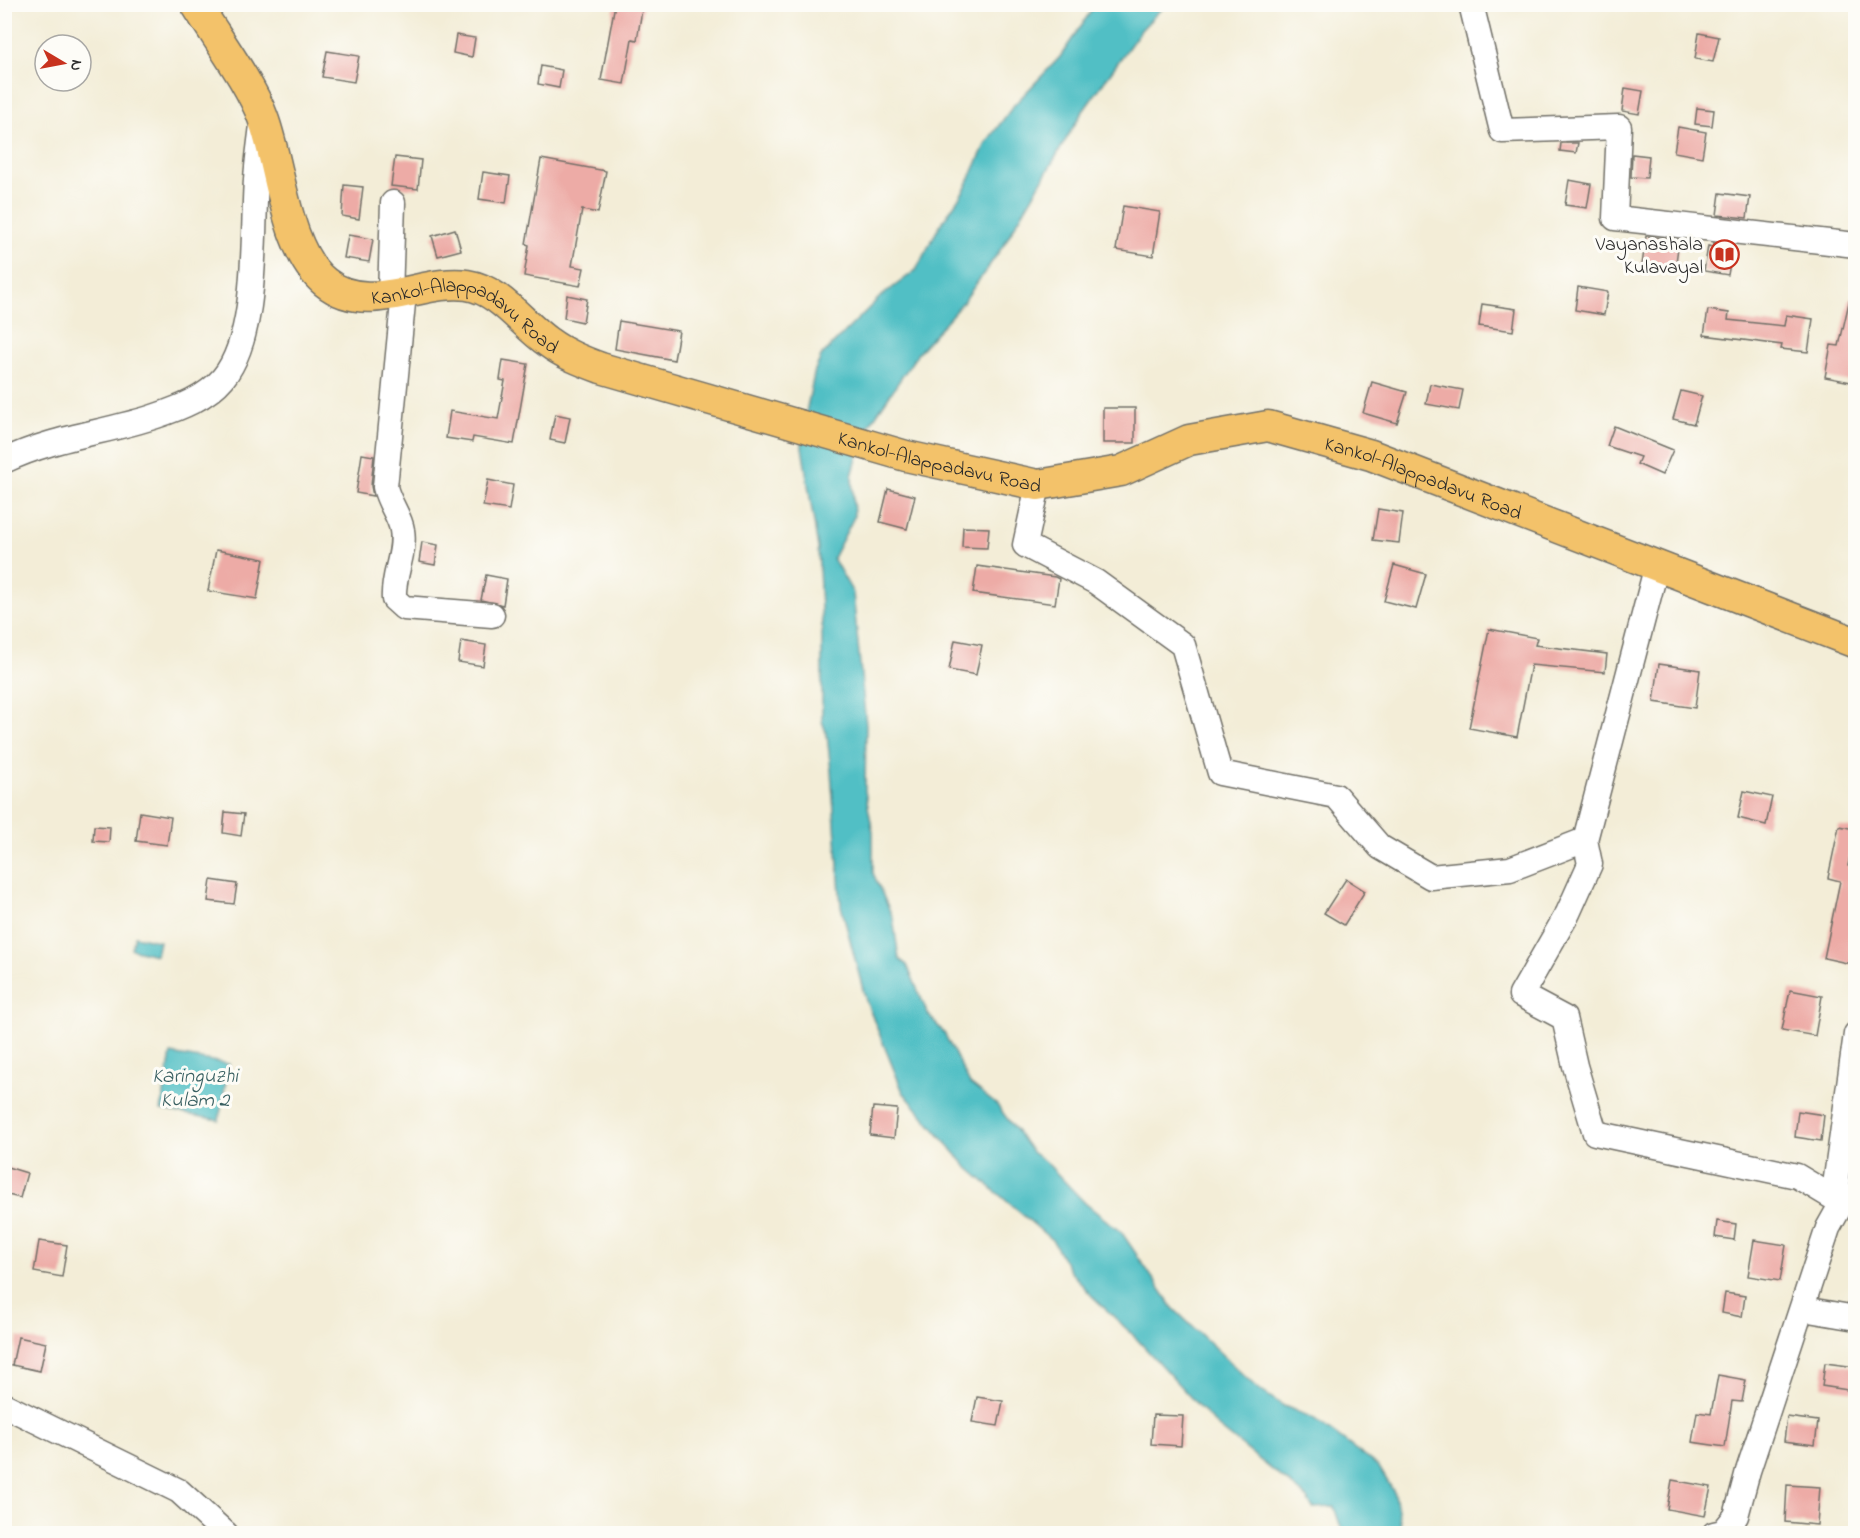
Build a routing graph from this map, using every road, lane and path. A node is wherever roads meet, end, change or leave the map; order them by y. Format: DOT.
graph roads {
  1 [pos="196,4"];
  2 [pos="1471,4"];
  3 [pos="263,117"];
  4 [pos="393,203"];
  5 [pos="1856,245"];
  6 [pos="397,295"];
  7 [pos="4,460"];
  8 [pos="1038,485"];
  9 [pos="1657,565"];
  10 [pos="492,615"];
  11 [pos="1856,643"];
  12 [pos="1585,840"];
  13 [pos="1856,1034"];
  14 [pos="1849,1198"];
  15 [pos="1803,1308"];
  16 [pos="1856,1318"];
  17 [pos="4,1405"];
  18 [pos="226,1533"];
  19 [pos="1714,1533"];
  1 -- 3 [label="main road, Kankol-Alappadavu Road"];
  2 -- 5 [label="street"];
  3 -- 6 [label="main road, Kankol-Alappadavu Road"];
  3 -- 7 [label="street"];
  4 -- 6 [label="street"];
  6 -- 8 [label="main road, Kankol-Alappadavu Road"];
  6 -- 10 [label="street"];
  8 -- 9 [label="main road, Kankol-Alappadavu Road"];
  8 -- 12 [label="street"];
  9 -- 11 [label="main road, Kankol-Alappadavu Road"];
  9 -- 12 [label="street"];
  12 -- 14 [label="street"];
  13 -- 14 [label="street"];
  14 -- 15 [label="street"];
  15 -- 16 [label="street"];
  15 -- 19 [label="street"];
  17 -- 18 [label="street"];
}
